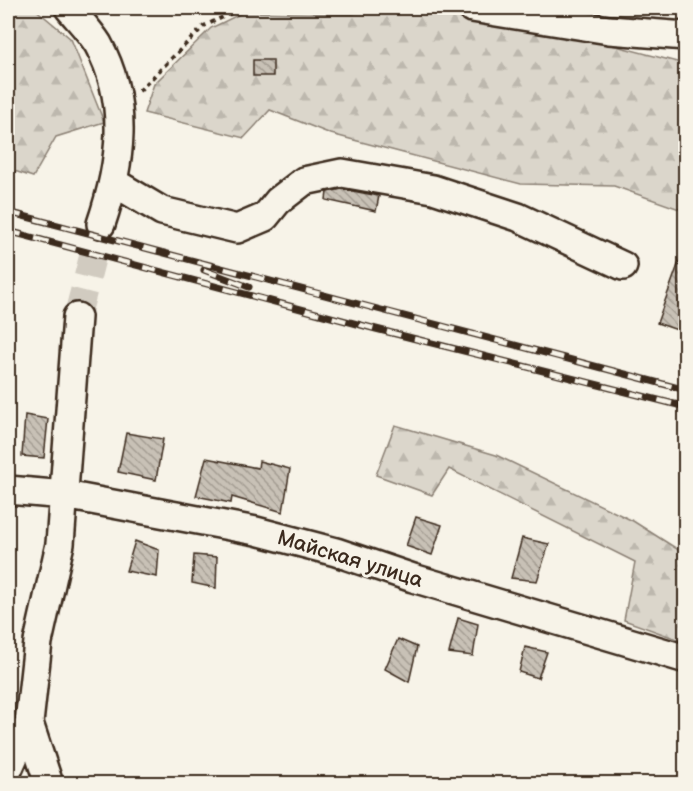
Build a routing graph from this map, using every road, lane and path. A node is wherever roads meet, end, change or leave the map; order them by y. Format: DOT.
graph roads {
  1 [pos="69,8"];
  2 [pos="242,8"];
  3 [pos="291,8"];
  4 [pos="363,8"];
  5 [pos="472,8"];
  6 [pos="686,36"];
  7 [pos="118,118"];
  8 [pos="115,183"];
  9 [pos="101,224"];
  10 [pos="623,266"];
  11 [pos="77,317"];
  12 [pos="8,490"];
  13 [pos="65,495"];
  14 [pos="686,659"];
  15 [pos="29,723"];
  16 [pos="8,770"];
  17 [pos="8,777"];
  18 [pos="48,782"];
  1 -- 7 [label="street"];
  2 -- 7 [label="path"];
  3 -- 4 [label="path"];
  5 -- 6 [label="street"];
  7 -- 8 [label="street"];
  8 -- 9 [label="street"];
  8 -- 10 [label="street"];
  11 -- 13 [label="street"];
  12 -- 13 [label="street, Майская улица"];
  13 -- 14 [label="street, Майская улица"];
  13 -- 15 [label="street"];
  15 -- 16 [label="street"];
  15 -- 18 [label="street"];
  17 -- 18 [label="street"];
}
